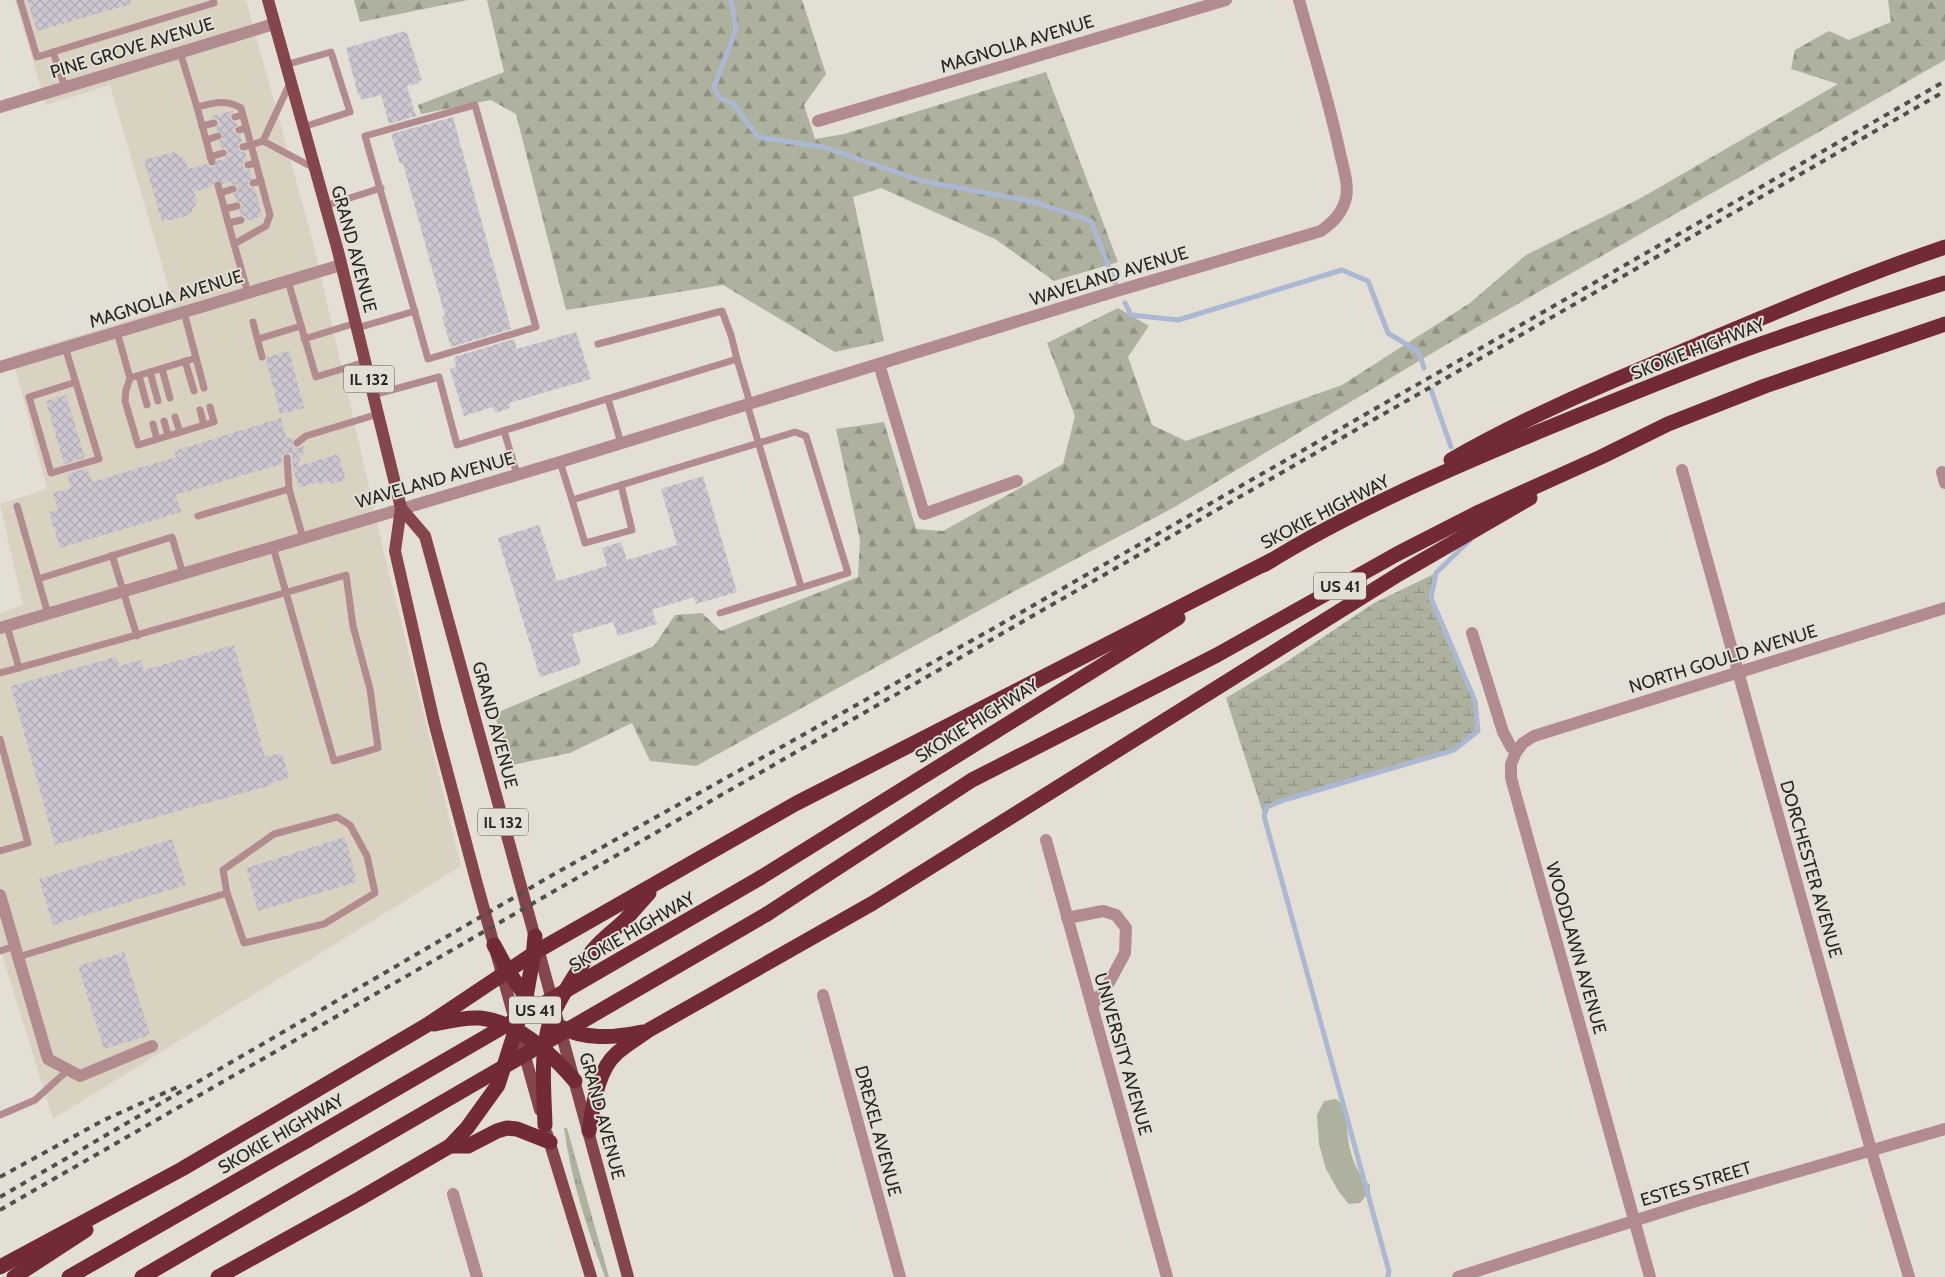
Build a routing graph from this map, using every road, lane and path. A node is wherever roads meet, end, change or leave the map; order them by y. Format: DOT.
graph roads {
  1 [pos="20,0"];
  2 [pos="213,0"];
  3 [pos="268,0"];
  4 [pos="1226,0"];
  5 [pos="1299,0"];
  6 [pos="274,24"];
  7 [pos="53,52"];
  8 [pos="180,52"];
  9 [pos="285,65"];
  10 [pos="290,83"];
  11 [pos="64,87"];
  12 [pos="0,106"];
  13 [pos="197,107"];
  14 [pos="818,121"];
  15 [pos="214,123"];
  16 [pos="202,126"];
  17 [pos="303,127"];
  18 [pos="218,136"];
  19 [pos="206,140"];
  20 [pos="263,142"];
  21 [pos="251,145"];
  22 [pos="243,147"];
  23 [pos="223,153"];
  24 [pos="314,168"];
  25 [pos="218,185"];
  26 [pos="381,188"];
  27 [pos="233,189"];
  28 [pos="220,193"];
  29 [pos="237,206"];
  30 [pos="325,206"];
  31 [pos="225,209"];
  32 [pos="241,220"];
  33 [pos="228,223"];
  34 [pos="234,244"];
  35 [pos="1945,246"];
  36 [pos="341,265"];
  37 [pos="288,281"];
  38 [pos="1945,283"];
  39 [pos="248,293"];
  40 [pos="414,311"];
  41 [pos="184,312"];
  42 [pos="253,322"];
  43 [pos="1945,324"];
  44 [pos="356,325"];
  45 [pos="301,326"];
  46 [pos="117,332"];
  47 [pos="258,339"];
  48 [pos="304,339"];
  49 [pos="598,344"];
  50 [pos="65,347"];
  51 [pos="262,356"];
  52 [pos="196,358"];
  53 [pos="737,359"];
  54 [pos="185,361"];
  55 [pos="365,362"];
  56 [pos="879,364"];
  57 [pos="0,367"];
  58 [pos="162,369"];
  59 [pos="150,372"];
  60 [pos="139,376"];
  61 [pos="130,378"];
  62 [pos="76,382"];
  63 [pos="204,388"];
  64 [pos="194,391"];
  65 [pos="373,395"];
  66 [pos="170,398"];
  67 [pos="608,399"];
  68 [pos="158,401"];
  69 [pos="748,404"];
  70 [pos="147,405"];
  71 [pos="210,407"];
  72 [pos="200,410"];
  73 [pos="378,414"];
  74 [pos="176,417"];
  75 [pos="164,421"];
  76 [pos="153,424"];
  77 [pos="204,425"];
  78 [pos="504,431"];
  79 [pos="180,432"];
  80 [pos="168,436"];
  81 [pos="157,439"];
  82 [pos="297,443"];
  83 [pos="621,443"];
  84 [pos="760,443"];
  85 [pos="1601,457"];
  86 [pos="287,458"];
  87 [pos="560,462"];
  88 [pos="1682,470"];
  89 [pos="517,474"];
  90 [pos="1017,482"];
  91 [pos="621,485"];
  92 [pos="289,489"];
  93 [pos="572,500"];
  94 [pos="17,506"];
  95 [pos="402,508"];
  96 [pos="1354,515"];
  97 [pos="198,516"];
  98 [pos="303,538"];
  99 [pos="273,546"];
  100 [pos="112,555"];
  101 [pos="1272,560"];
  102 [pos="183,574"];
  103 [pos="38,579"];
  104 [pos="801,587"];
  105 [pos="124,591"];
  106 [pos="287,592"];
  107 [pos="1945,608"];
  108 [pos="720,613"];
  109 [pos="48,614"];
  110 [pos="4,627"];
  111 [pos="1472,633"];
  112 [pos="138,636"];
  113 [pos="19,668"];
  114 [pos="0,673"];
  115 [pos="1738,674"];
  116 [pos="0,739"];
  117 [pos="1516,752"];
  118 [pos="1046,840"];
  119 [pos="0,851"];
  120 [pos="658,883"];
  121 [pos="227,893"];
  122 [pos="0,895"];
  123 [pos="1067,918"];
  124 [pos="494,945"];
  125 [pos="536,947"];
  126 [pos="0,951"];
  127 [pos="17,952"];
  128 [pos="505,972"];
  129 [pos="823,995"];
  130 [pos="526,997"];
  131 [pos="1092,1006"];
  132 [pos="555,1020"];
  133 [pos="427,1025"];
  134 [pos="517,1029"];
  135 [pos="649,1030"];
  136 [pos="152,1046"];
  137 [pos="545,1051"];
  138 [pos="69,1069"];
  139 [pos="575,1081"];
  140 [pos="0,1115"];
  141 [pos="544,1125"];
  142 [pos="1945,1129"];
  143 [pos="589,1131"];
  144 [pos="550,1142"];
  145 [pos="450,1146"];
  146 [pos="1872,1150"];
  147 [pos="182,1169"];
  148 [pos="454,1194"];
  149 [pos="1635,1221"];
  150 [pos="0,1267"];
  151 [pos="14,1277"];
  152 [pos="69,1277"];
  153 [pos="142,1277"];
  154 [pos="218,1277"];
  155 [pos="477,1277"];
  156 [pos="591,1277"];
  157 [pos="628,1277"];
  158 [pos="900,1277"];
  159 [pos="1167,1277"];
  160 [pos="1458,1277"];
  161 [pos="1650,1277"];
  162 [pos="1909,1277"];
  1 -- 7 [label="lane"];
  2 -- 7 [label="lane"];
  3 -- 6 [label="main road, GRAND AVENUE / IL 132"];
  4 -- 14 [label="street, MAGNOLIA AVENUE"];
  5 -- 56 [label="street, WAVELAND AVENUE"];
  6 -- 8 [label="street, PINE GROVE AVENUE"];
  6 -- 9 [label="main road, GRAND AVENUE / IL 132"];
  7 -- 11 [label="lane"];
  8 -- 11 [label="street, PINE GROVE AVENUE"];
  8 -- 13 [label="lane"];
  9 -- 10 [label="main road, GRAND AVENUE / IL 132"];
  9 -- 17 [label="lane"];
  10 -- 17 [label="main road, GRAND AVENUE / IL 132"];
  10 -- 20 [label="lane"];
  11 -- 12 [label="street, PINE GROVE AVENUE"];
  13 -- 16 [label="lane"];
  13 -- 21 [label="lane"];
  15 -- 16 [label="lane"];
  16 -- 19 [label="lane"];
  17 -- 24 [label="main road, GRAND AVENUE / IL 132"];
  18 -- 19 [label="lane"];
  19 -- 23 [label="lane"];
  20 -- 21 [label="lane"];
  20 -- 24 [label="lane"];
  21 -- 22 [label="lane"];
  21 -- 34 [label="lane"];
  24 -- 30 [label="main road, GRAND AVENUE / IL 132"];
  25 -- 28 [label="lane"];
  26 -- 30 [label="lane"];
  26 -- 40 [label="lane"];
  26 -- 40 [label="lane"];
  27 -- 28 [label="lane"];
  28 -- 31 [label="lane"];
  29 -- 31 [label="lane"];
  30 -- 36 [label="main road, GRAND AVENUE / IL 132"];
  31 -- 33 [label="lane"];
  32 -- 33 [label="lane"];
  33 -- 34 [label="lane"];
  34 -- 39 [label="lane"];
  35 -- 96 [label="highway"];
  36 -- 37 [label="street, MAGNOLIA AVENUE"];
  36 -- 44 [label="main road, GRAND AVENUE / IL 132"];
  37 -- 39 [label="street, MAGNOLIA AVENUE"];
  37 -- 45 [label="lane"];
  38 -- 96 [label="highway, SKOKIE HIGHWAY / US 41"];
  39 -- 41 [label="street, MAGNOLIA AVENUE"];
  40 -- 44 [label="lane"];
  41 -- 46 [label="street, MAGNOLIA AVENUE"];
  41 -- 52 [label="lane"];
  42 -- 47 [label="lane"];
  43 -- 85 [label="highway, US 41"];
  44 -- 48 [label="lane"];
  44 -- 55 [label="main road, GRAND AVENUE / IL 132"];
  45 -- 47 [label="lane"];
  45 -- 48 [label="lane"];
  46 -- 50 [label="street, MAGNOLIA AVENUE"];
  46 -- 61 [label="lane"];
  47 -- 51 [label="lane"];
  48 -- 55 [label="lane"];
  49 -- 53 [label="lane"];
  50 -- 57 [label="street, MAGNOLIA AVENUE"];
  50 -- 62 [label="lane"];
  52 -- 54 [label="lane"];
  52 -- 63 [label="lane"];
  53 -- 67 [label="lane"];
  53 -- 69 [label="lane"];
  54 -- 58 [label="lane"];
  54 -- 64 [label="lane"];
  55 -- 65 [label="main road, GRAND AVENUE / IL 132"];
  56 -- 69 [label="street, WAVELAND AVENUE"];
  56 -- 90 [label="street"];
  58 -- 59 [label="lane"];
  58 -- 66 [label="lane"];
  59 -- 60 [label="lane"];
  59 -- 68 [label="lane"];
  60 -- 61 [label="lane"];
  60 -- 70 [label="lane"];
  61 -- 81 [label="lane"];
  62 -- 62 [label="lane"];
  65 -- 73 [label="main road, GRAND AVENUE / IL 132"];
  65 -- 78 [label="lane"];
  67 -- 78 [label="lane"];
  67 -- 83 [label="lane"];
  69 -- 83 [label="street, WAVELAND AVENUE"];
  69 -- 84 [label="lane"];
  71 -- 77 [label="lane"];
  72 -- 77 [label="lane"];
  73 -- 82 [label="lane"];
  73 -- 95 [label="main road, GRAND AVENUE / IL 132"];
  74 -- 79 [label="lane"];
  75 -- 80 [label="lane"];
  76 -- 81 [label="lane"];
  77 -- 79 [label="lane"];
  78 -- 89 [label="lane"];
  79 -- 80 [label="lane"];
  80 -- 81 [label="lane"];
  83 -- 87 [label="street, WAVELAND AVENUE"];
  84 -- 91 [label="lane"];
  84 -- 104 [label="lane"];
  84 -- 104 [label="lane"];
  85 -- 135 [label="highway"];
  85 -- 153 [label="highway, US 41, bridge"];
  86 -- 92 [label="lane"];
  87 -- 89 [label="street, WAVELAND AVENUE"];
  87 -- 93 [label="lane"];
  88 -- 115 [label="street, DORCHESTER AVENUE"];
  89 -- 95 [label="street, WAVELAND AVENUE"];
  91 -- 93 [label="lane"];
  91 -- 93 [label="lane"];
  92 -- 97 [label="lane"];
  92 -- 98 [label="lane"];
  94 -- 103 [label="lane"];
  95 -- 98 [label="street, WAVELAND AVENUE"];
  95 -- 124 [label="main road, GRAND AVENUE / IL 132"];
  95 -- 125 [label="main road, GRAND AVENUE / IL 132"];
  96 -- 101 [label="highway, SKOKIE HIGHWAY / US 41"];
  98 -- 99 [label="street, WAVELAND AVENUE"];
  99 -- 102 [label="street, WAVELAND AVENUE"];
  99 -- 106 [label="lane"];
  100 -- 102 [label="lane"];
  100 -- 103 [label="lane"];
  100 -- 105 [label="lane"];
  101 -- 120 [label="highway"];
  101 -- 152 [label="highway, SKOKIE HIGHWAY / US 41, bridge"];
  102 -- 105 [label="street, WAVELAND AVENUE"];
  103 -- 109 [label="lane"];
  104 -- 108 [label="lane"];
  105 -- 109 [label="street, WAVELAND AVENUE"];
  105 -- 112 [label="lane"];
  106 -- 106 [label="lane"];
  106 -- 112 [label="lane"];
  107 -- 115 [label="street, NORTH GOULD AVENUE"];
  109 -- 110 [label="street, WAVELAND AVENUE"];
  110 -- 113 [label="lane"];
  111 -- 117 [label="street"];
  112 -- 113 [label="lane"];
  113 -- 114 [label="lane"];
  115 -- 117 [label="street, NORTH GOULD AVENUE"];
  115 -- 146 [label="street, DORCHESTER AVENUE"];
  116 -- 119 [label="lane"];
  117 -- 149 [label="street, WOODLAWN AVENUE"];
  118 -- 123 [label="street, UNIVERSITY AVENUE"];
  120 -- 125 [label="highway"];
  120 -- 132 [label="highway"];
  121 -- 121 [label="lane"];
  121 -- 127 [label="lane"];
  122 -- 127 [label="street"];
  123 -- 131 [label="street, UNIVERSITY AVENUE"];
  123 -- 131 [label="street"];
  124 -- 128 [label="highway"];
  125 -- 128 [label="highway"];
  125 -- 130 [label="highway"];
  125 -- 132 [label="main road, GRAND AVENUE / IL 132"];
  126 -- 127 [label="lane"];
  127 -- 138 [label="street"];
  128 -- 130 [label="highway"];
  128 -- 133 [label="highway"];
  128 -- 134 [label="main road"];
  129 -- 158 [label="street, DREXEL AVENUE"];
  130 -- 132 [label="highway"];
  130 -- 134 [label="highway"];
  131 -- 159 [label="street, UNIVERSITY AVENUE"];
  132 -- 135 [label="highway"];
  132 -- 137 [label="highway"];
  132 -- 139 [label="main road, GRAND AVENUE / IL 132"];
  133 -- 134 [label="highway"];
  133 -- 147 [label="highway"];
  134 -- 137 [label="highway"];
  134 -- 141 [label="main road"];
  134 -- 145 [label="highway"];
  135 -- 143 [label="highway"];
  136 -- 138 [label="street"];
  137 -- 139 [label="highway"];
  137 -- 141 [label="highway"];
  138 -- 140 [label="lane"];
  139 -- 143 [label="main road, GRAND AVENUE / IL 132"];
  141 -- 144 [label="main road"];
  142 -- 146 [label="street, ESTES STREET"];
  143 -- 157 [label="main road, GRAND AVENUE / IL 132"];
  144 -- 145 [label="highway"];
  144 -- 156 [label="main road"];
  145 -- 154 [label="highway"];
  146 -- 149 [label="street, ESTES STREET"];
  146 -- 162 [label="street, DORCHESTER AVENUE"];
  147 -- 150 [label="highway"];
  147 -- 151 [label="highway"];
  148 -- 155 [label="street"];
  149 -- 160 [label="street, ESTES STREET"];
  149 -- 161 [label="street, WOODLAWN AVENUE"];
}
